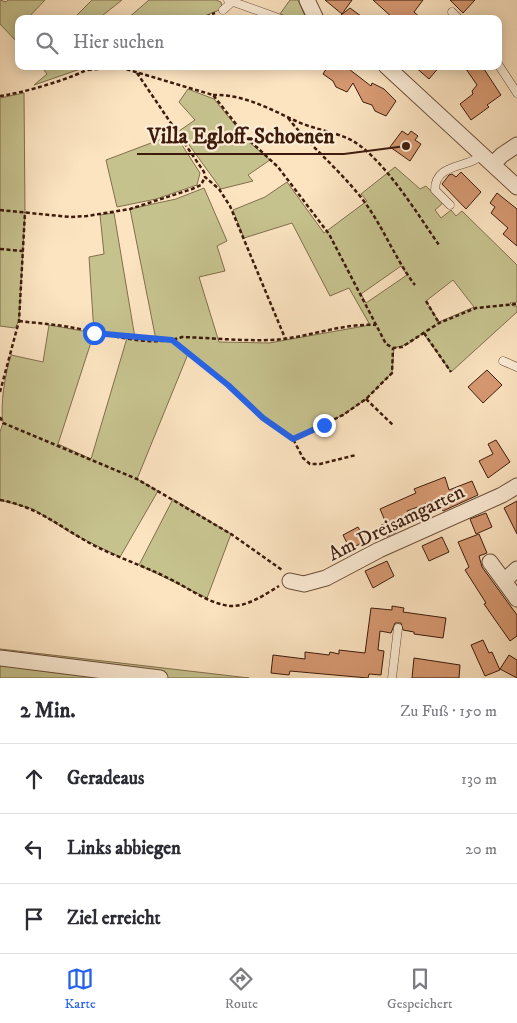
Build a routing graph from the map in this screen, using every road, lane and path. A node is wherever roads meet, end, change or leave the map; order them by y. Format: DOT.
graph roads {
  1 [pos="307,0"];
  2 [pos="230,1"];
  3 [pos="223,10"];
  4 [pos="452,12"];
  5 [pos="210,15"];
  6 [pos="269,15"];
  7 [pos="314,15"];
  8 [pos="455,15"];
  9 [pos="88,70"];
  10 [pos="129,70"];
  11 [pos="390,70"];
  12 [pos="502,70"];
  13 [pos="137,73"];
  14 [pos="517,93"];
  15 [pos="0,96"];
  16 [pos="213,96"];
  17 [pos="288,117"];
  18 [pos="517,145"];
  19 [pos="488,159"];
  20 [pos="205,177"];
  21 [pos="517,187"];
  22 [pos="450,205"];
  23 [pos="0,210"];
  24 [pos="25,212"];
  25 [pos="439,244"];
  26 [pos="0,249"];
  27 [pos="22,251"];
  28 [pos="414,285"];
  29 [pos="426,301"];
  30 [pos="517,304"];
  31 [pos="19,321"];
  32 [pos="439,323"];
  33 [pos="376,325"];
  34 [pos="424,333"];
  35 [pos="285,338"];
  36 [pos="172,340"];
  37 [pos="394,348"];
  38 [pos="503,361"];
  39 [pos="517,368"];
  40 [pos="451,372"];
  41 [pos="0,392"];
  42 [pos="366,399"];
  43 [pos="0,418"];
  44 [pos="393,425"];
  45 [pos="293,439"];
  46 [pos="356,455"];
  47 [pos="517,486"];
  48 [pos="0,500"];
  49 [pos="490,562"];
  50 [pos="517,569"];
  51 [pos="504,580"];
  52 [pos="290,581"];
  53 [pos="517,599"];
  54 [pos="398,628"];
  55 [pos="0,658"];
  56 [pos="160,678"];
  57 [pos="392,678"];
  1 -- 7 [label="street"];
  2 -- 3 [label="lane"];
  2 -- 6 [label="lane"];
  3 -- 5 [label="path"];
  4 -- 8 [label="lane"];
  9 -- 15 [label="path"];
  10 -- 13 [label="path"];
  11 -- 19 [label="street"];
  12 -- 14 [label="lane"];
  13 -- 16 [label="path"];
  13 -- 20 [label="path"];
  16 -- 17 [label="path"];
  16 -- 33 [label="path"];
  17 -- 25 [label="path"];
  17 -- 28 [label="path"];
  18 -- 19 [label="street"];
  19 -- 21 [label="street"];
  19 -- 22 [label="lane"];
  20 -- 24 [label="path"];
  20 -- 35 [label="path"];
  23 -- 24 [label="path"];
  24 -- 27 [label="path"];
  26 -- 27 [label="path"];
  27 -- 31 [label="path"];
  29 -- 32 [label="path"];
  30 -- 32 [label="path"];
  31 -- 36 [label="path"];
  31 -- 41 [label="path"];
  32 -- 34 [label="path"];
  33 -- 35 [label="path"];
  33 -- 37 [label="path"];
  34 -- 37 [label="path"];
  34 -- 40 [label="path"];
  35 -- 36 [label="path"];
  36 -- 45 [label="path"];
  37 -- 42 [label="path"];
  38 -- 39 [label="lane"];
  42 -- 44 [label="path"];
  42 -- 45 [label="path"];
  43 -- 52 [label="path"];
  45 -- 46 [label="path"];
  47 -- 52 [label="street, Am Dreisamgarten"];
  48 -- 52 [label="path"];
  49 -- 51 [label="street"];
  50 -- 51 [label="street"];
  51 -- 53 [label="street"];
  54 -- 57 [label="lane"];
  55 -- 56 [label="street"];
}
